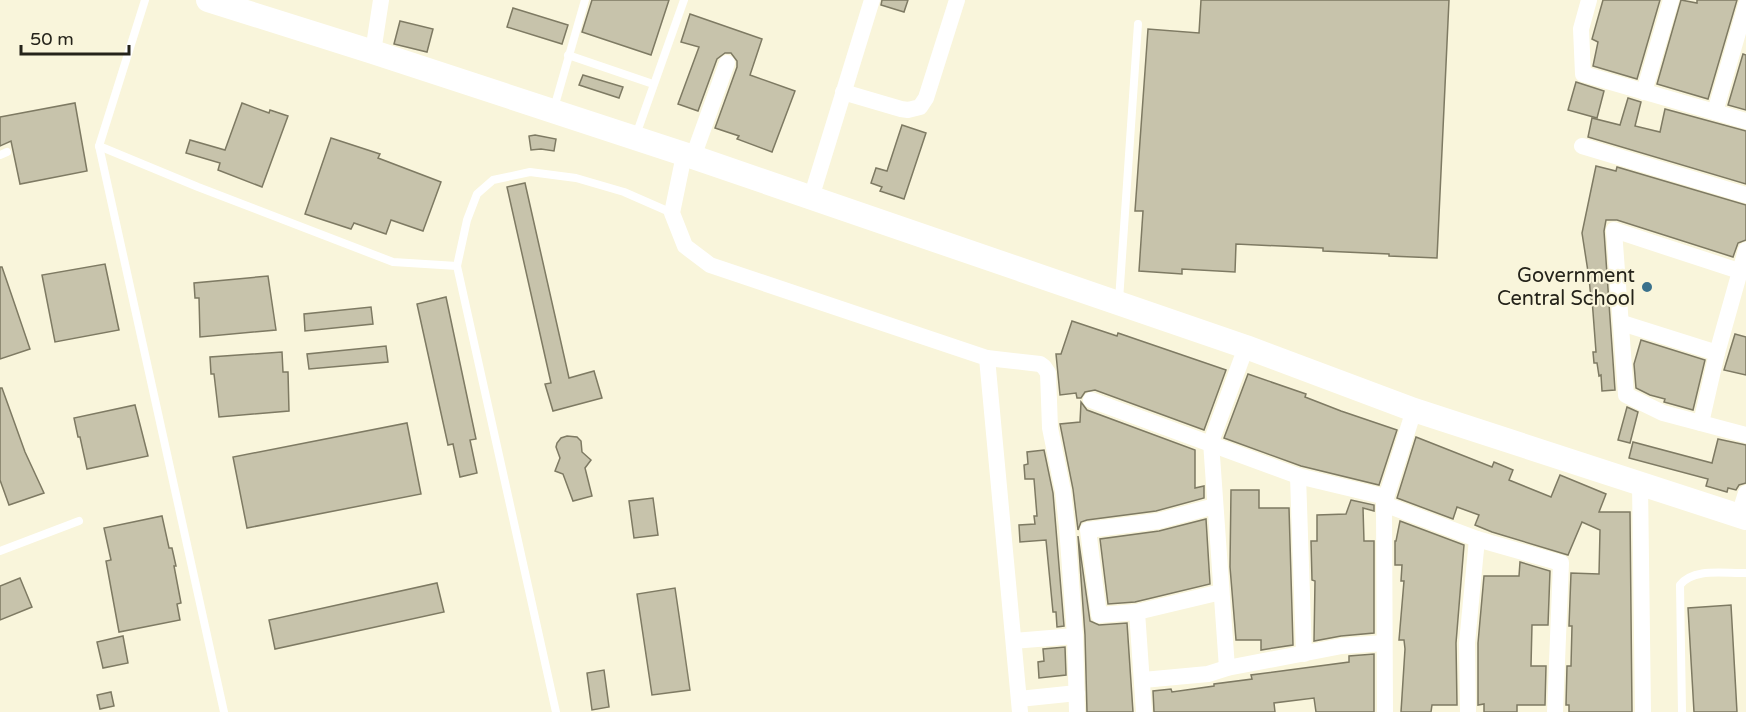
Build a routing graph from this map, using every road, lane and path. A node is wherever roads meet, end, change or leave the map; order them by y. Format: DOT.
graph roads {
  1 [pos="145,0"];
  2 [pos="208,0"];
  3 [pos="381,0"];
  4 [pos="585,0"];
  5 [pos="684,0"];
  6 [pos="872,0"];
  7 [pos="957,0"];
  8 [pos="1589,0"];
  9 [pos="1671,0"];
  10 [pos="1746,5"];
  11 [pos="1138,24"];
  12 [pos="1740,43"];
  13 [pos="374,52"];
  14 [pos="568,55"];
  15 [pos="727,63"];
  16 [pos="653,84"];
  17 [pos="843,92"];
  18 [pos="1644,92"];
  19 [pos="553,111"];
  20 [pos="1715,112"];
  21 [pos="1746,121"];
  22 [pos="635,139"];
  23 [pos="99,146"];
  24 [pos="1582,146"];
  25 [pos="688,156"];
  26 [pos="1746,195"];
  27 [pos="810,198"];
  28 [pos="672,213"];
  29 [pos="1746,250"];
  30 [pos="457,266"];
  31 [pos="1739,271"];
  32 [pos="1118,303"];
  33 [pos="1622,323"];
  34 [pos="1246,347"];
  35 [pos="1717,353"];
  36 [pos="987,358"];
  37 [pos="1091,400"];
  38 [pos="1414,410"];
  39 [pos="1701,423"];
  40 [pos="1746,435"];
  41 [pos="1211,442"];
  42 [pos="1298,476"];
  43 [pos="1640,483"];
  44 [pos="1385,501"];
  45 [pos="1215,507"];
  46 [pos="1744,509"];
  47 [pos="79,521"];
  48 [pos="1477,539"];
  49 [pos="0,551"];
  50 [pos="1746,573"];
  51 [pos="1221,592"];
  52 [pos="1137,612"];
  53 [pos="1076,636"];
  54 [pos="1014,641"];
  55 [pos="1384,643"];
  56 [pos="1304,654"];
  57 [pos="1227,668"];
  58 [pos="1143,680"];
  59 [pos="1077,693"];
  60 [pos="1020,705"];
  61 [pos="224,712"];
  62 [pos="556,712"];
  63 [pos="1077,712"];
  64 [pos="1144,712"];
  65 [pos="1385,712"];
  66 [pos="1468,712"];
  67 [pos="1555,712"];
  68 [pos="1643,712"];
  69 [pos="1682,712"];
  1 -- 23 [label="lane"];
  2 -- 13 [label="street"];
  3 -- 13 [label="street"];
  4 -- 14 [label="lane"];
  5 -- 16 [label="lane"];
  6 -- 17 [label="street"];
  7 -- 17 [label="street"];
  8 -- 18 [label="street"];
  9 -- 18 [label="street"];
  10 -- 12 [label="street"];
  11 -- 32 [label="lane"];
  12 -- 20 [label="street"];
  13 -- 19 [label="street"];
  14 -- 16 [label="lane"];
  14 -- 19 [label="lane"];
  15 -- 25 [label="street"];
  16 -- 22 [label="lane"];
  17 -- 27 [label="street"];
  18 -- 20 [label="street"];
  19 -- 22 [label="street"];
  20 -- 21 [label="street"];
  22 -- 25 [label="street"];
  23 -- 30 [label="lane"];
  23 -- 61 [label="lane"];
  24 -- 26 [label="street"];
  25 -- 27 [label="street"];
  25 -- 28 [label="street"];
  27 -- 32 [label="street"];
  28 -- 30 [label="lane"];
  28 -- 36 [label="street"];
  29 -- 31 [label="street"];
  30 -- 62 [label="lane"];
  31 -- 33 [label="street"];
  31 -- 35 [label="street"];
  32 -- 34 [label="street"];
  33 -- 35 [label="street"];
  33 -- 39 [label="street"];
  34 -- 38 [label="street"];
  34 -- 41 [label="street"];
  35 -- 39 [label="street"];
  36 -- 53 [label="street"];
  36 -- 54 [label="street"];
  37 -- 41 [label="street"];
  38 -- 43 [label="street"];
  38 -- 44 [label="street"];
  39 -- 40 [label="street"];
  41 -- 42 [label="street"];
  41 -- 45 [label="street"];
  42 -- 44 [label="street"];
  42 -- 56 [label="street"];
  43 -- 46 [label="street"];
  43 -- 68 [label="street"];
  44 -- 48 [label="street"];
  44 -- 55 [label="street"];
  45 -- 51 [label="street"];
  45 -- 52 [label="street"];
  47 -- 49 [label="lane"];
  48 -- 66 [label="street"];
  48 -- 67 [label="street"];
  50 -- 69 [label="lane"];
  51 -- 52 [label="street"];
  51 -- 57 [label="street"];
  52 -- 58 [label="street"];
  53 -- 54 [label="street"];
  53 -- 59 [label="street"];
  54 -- 60 [label="street"];
  55 -- 56 [label="street"];
  55 -- 65 [label="street"];
  56 -- 57 [label="street"];
  57 -- 58 [label="street"];
  58 -- 64 [label="street"];
  59 -- 60 [label="street"];
  59 -- 63 [label="street"];
}
